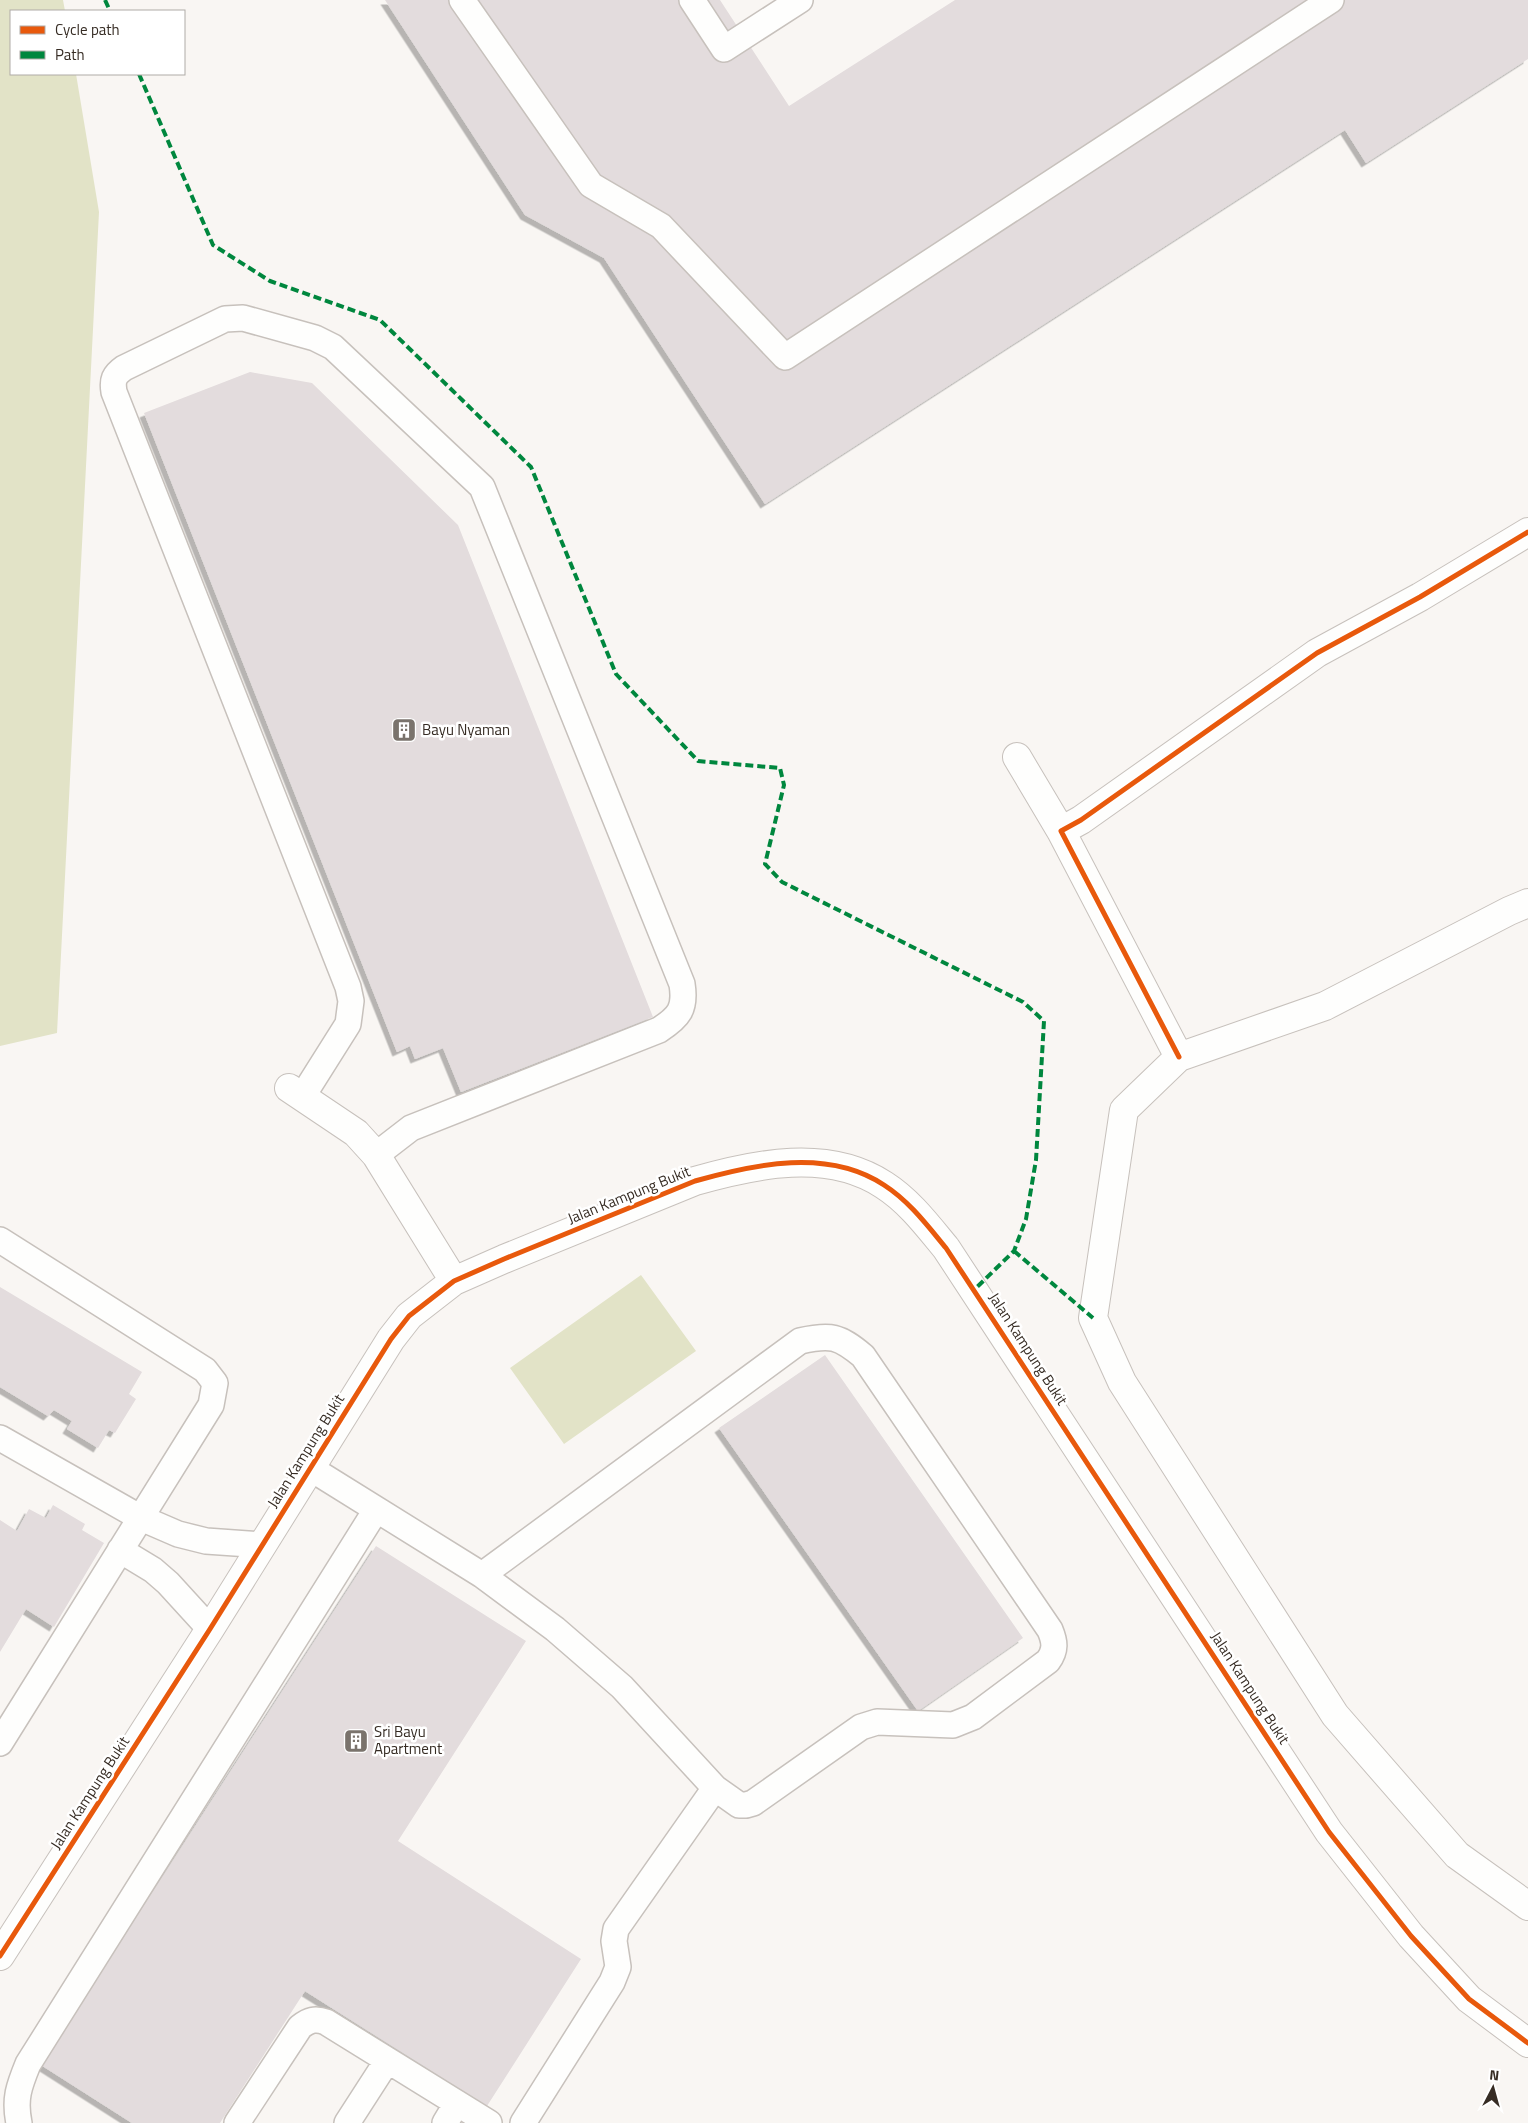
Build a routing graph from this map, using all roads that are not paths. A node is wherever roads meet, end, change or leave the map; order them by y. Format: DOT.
graph roads {
  1 [pos="462,0"];
  2 [pos="692,0"];
  3 [pos="800,0"];
  4 [pos="1331,0"];
  5 [pos="1528,532"];
  6 [pos="1017,757"];
  7 [pos="1061,831"];
  8 [pos="1528,903"];
  9 [pos="1179,1057"];
  10 [pos="295,1092"];
  11 [pos="376,1155"];
  12 [pos="0,1240"];
  13 [pos="454,1281"];
  14 [pos="0,1438"];
  15 [pos="310,1468"];
  16 [pos="376,1510"];
  17 [pos="141,1518"];
  18 [pos="262,1545"];
  19 [pos="120,1550"];
  20 [pos="482,1575"];
  21 [pos="210,1629"];
  22 [pos="0,1743"];
  23 [pos="715,1788"];
  24 [pos="1528,1906"];
  25 [pos="0,1956"];
  26 [pos="1528,2043"];
  27 [pos="387,2061"];
  28 [pos="451,2113"];
  29 [pos="18,2123"];
  30 [pos="237,2123"];
  31 [pos="347,2123"];
  32 [pos="489,2123"];
  33 [pos="523,2123"];
  1 -- 4 [label="lane"];
  2 -- 3 [label="lane"];
  5 -- 7 [label="street"];
  6 -- 7 [label="street"];
  7 -- 9 [label="street"];
  8 -- 9 [label="street"];
  9 -- 24 [label="street"];
  10 -- 11 [label="street"];
  10 -- 11 [label="lane"];
  11 -- 13 [label="street"];
  12 -- 17 [label="lane"];
  13 -- 15 [label="street, Jalan Kampung Bukit"];
  13 -- 26 [label="street, Jalan Kampung Bukit"];
  14 -- 17 [label="lane"];
  15 -- 16 [label="lane"];
  15 -- 18 [label="street, Jalan Kampung Bukit"];
  16 -- 20 [label="lane"];
  16 -- 29 [label="lane"];
  17 -- 18 [label="lane"];
  17 -- 19 [label="lane"];
  18 -- 21 [label="street, Jalan Kampung Bukit"];
  19 -- 21 [label="lane"];
  19 -- 22 [label="lane"];
  20 -- 23 [label="lane"];
  20 -- 23 [label="lane"];
  21 -- 25 [label="street, Jalan Kampung Bukit"];
  23 -- 33 [label="lane"];
  27 -- 28 [label="lane"];
  27 -- 30 [label="lane"];
  27 -- 31 [label="lane"];
  28 -- 32 [label="lane"];
}
